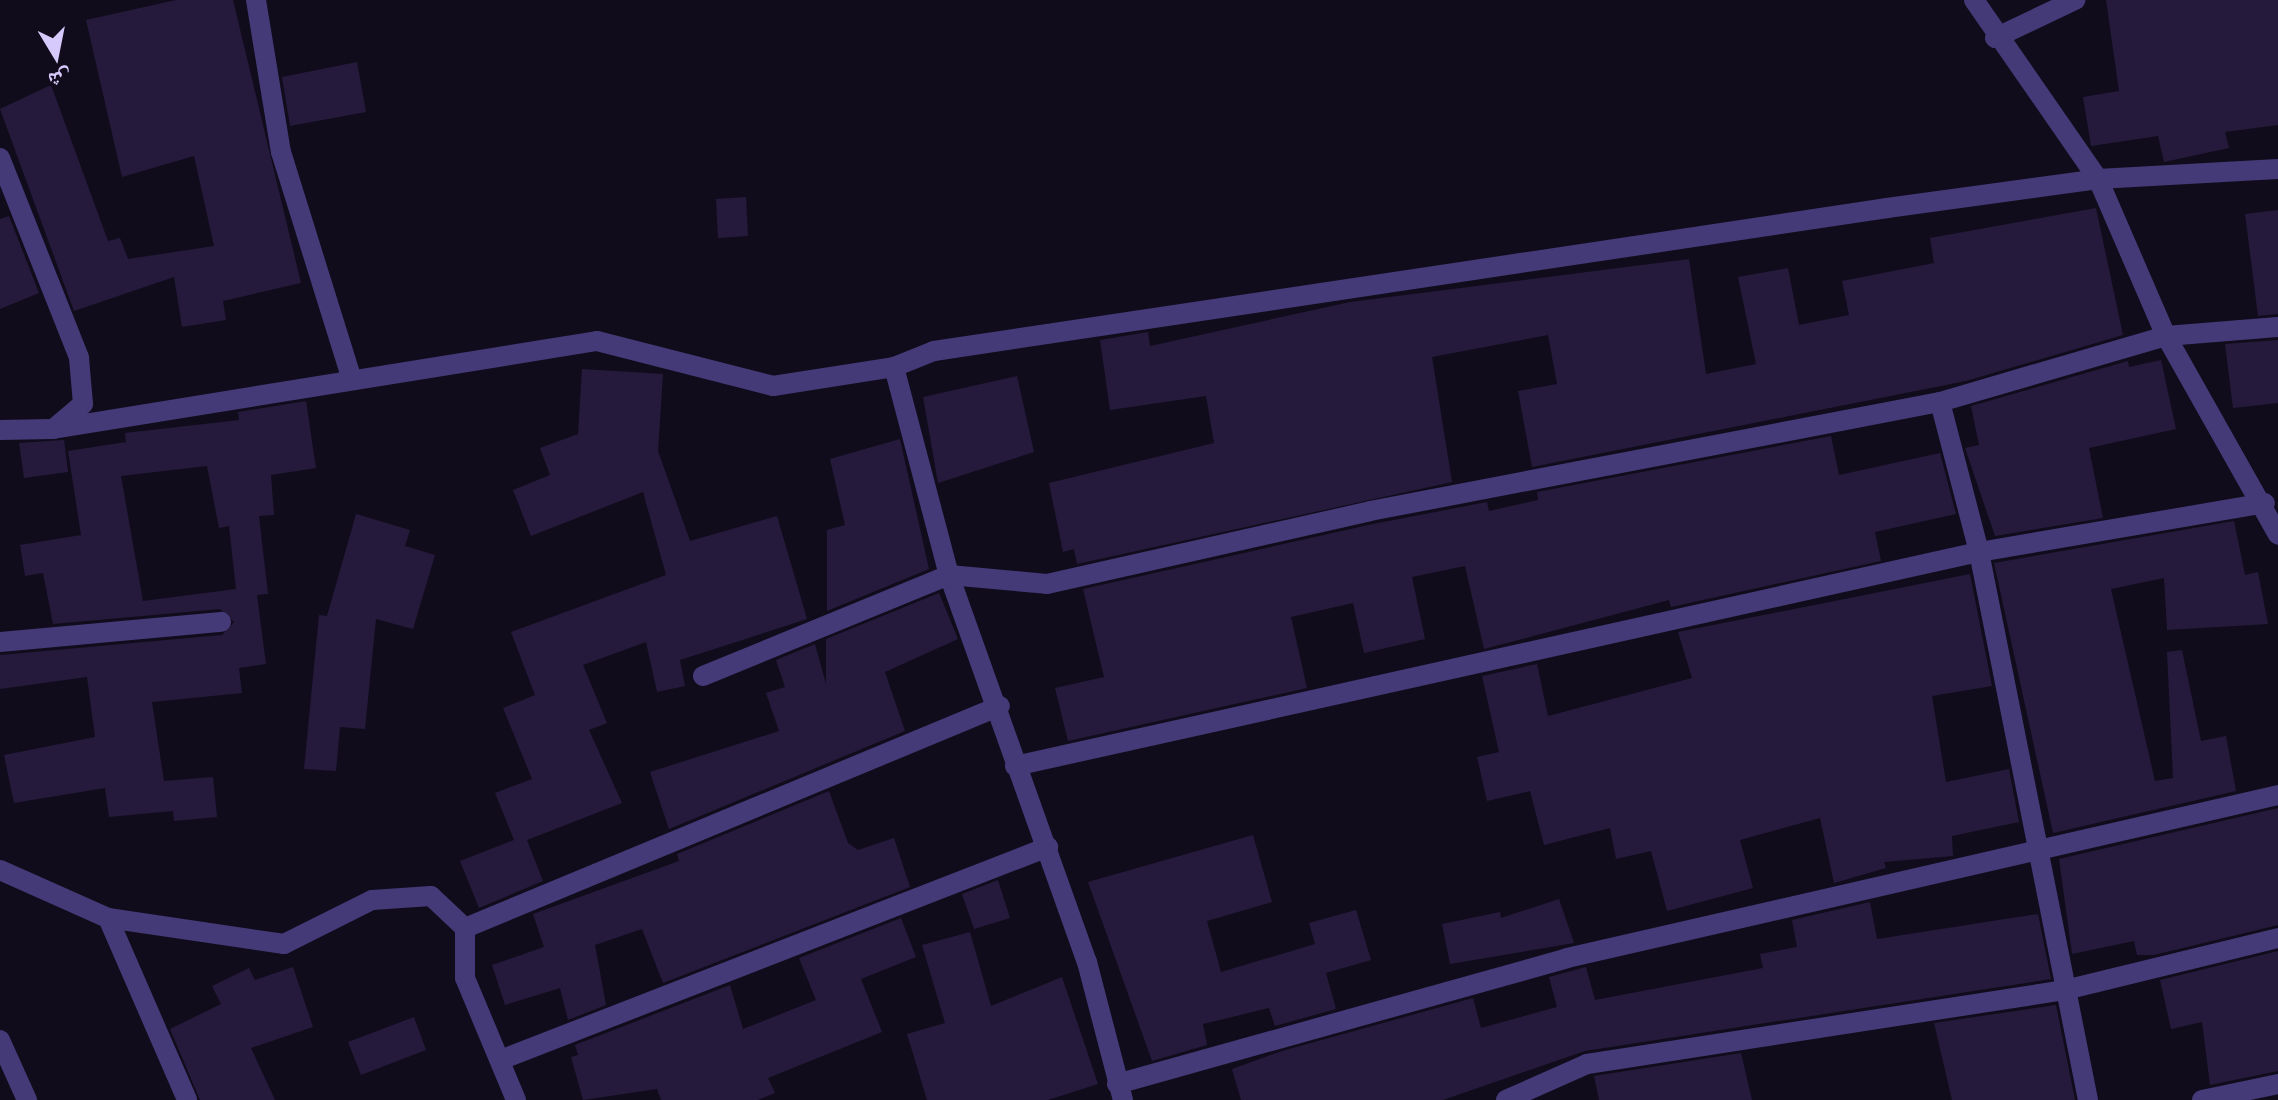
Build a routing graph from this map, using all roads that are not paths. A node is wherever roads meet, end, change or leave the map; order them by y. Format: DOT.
graph roads {
  1 [pos="256,0"];
  2 [pos="1974,0"];
  3 [pos="2075,0"];
  4 [pos="1995,38"];
  5 [pos="0,158"];
  6 [pos="2278,169"];
  7 [pos="2098,179"];
  8 [pos="2278,327"];
  9 [pos="2166,336"];
  10 [pos="894,367"];
  11 [pos="351,377"];
  12 [pos="1940,402"];
  13 [pos="53,429"];
  14 [pos="0,430"];
  15 [pos="2265,503"];
  16 [pos="2278,534"];
  17 [pos="1979,552"];
  18 [pos="949,575"];
  19 [pos="221,622"];
  20 [pos="0,642"];
  21 [pos="703,676"];
  22 [pos="1000,706"];
  23 [pos="1015,766"];
  24 [pos="2278,795"];
  25 [pos="1048,847"];
  26 [pos="2037,854"];
  27 [pos="0,870"];
  28 [pos="108,918"];
  29 [pos="465,928"];
  30 [pos="2278,938"];
  31 [pos="2065,990"];
  32 [pos="0,1040"];
  33 [pos="503,1059"];
  34 [pos="2278,1084"];
  35 [pos="1120,1092"];
  36 [pos="27,1100"];
  37 [pos="187,1100"];
  38 [pos="516,1100"];
  39 [pos="1506,1100"];
  40 [pos="2088,1100"];
  41 [pos="2202,1100"];
  1 -- 11 [label="street"];
  2 -- 4 [label="street"];
  3 -- 4 [label="street"];
  4 -- 7 [label="street"];
  5 -- 13 [label="street"];
  6 -- 7 [label="street"];
  7 -- 9 [label="street"];
  7 -- 10 [label="street"];
  8 -- 9 [label="street"];
  9 -- 12 [label="street"];
  9 -- 15 [label="street"];
  10 -- 11 [label="street"];
  10 -- 18 [label="street"];
  11 -- 13 [label="street"];
  12 -- 17 [label="street"];
  12 -- 18 [label="street"];
  13 -- 14 [label="street"];
  15 -- 16 [label="street"];
  15 -- 17 [label="street"];
  17 -- 23 [label="street"];
  17 -- 26 [label="street"];
  18 -- 21 [label="street"];
  18 -- 22 [label="street"];
  19 -- 20 [label="street"];
  22 -- 23 [label="street"];
  22 -- 29 [label="street"];
  23 -- 25 [label="street"];
  24 -- 26 [label="street"];
  25 -- 33 [label="street"];
  25 -- 35 [label="street"];
  26 -- 31 [label="street"];
  26 -- 35 [label="street"];
  27 -- 28 [label="street"];
  28 -- 29 [label="street"];
  28 -- 37 [label="street"];
  29 -- 33 [label="street"];
  30 -- 31 [label="street"];
  31 -- 39 [label="street"];
  31 -- 40 [label="street"];
  32 -- 36 [label="street"];
  33 -- 38 [label="street"];
  34 -- 41 [label="street"];
}
